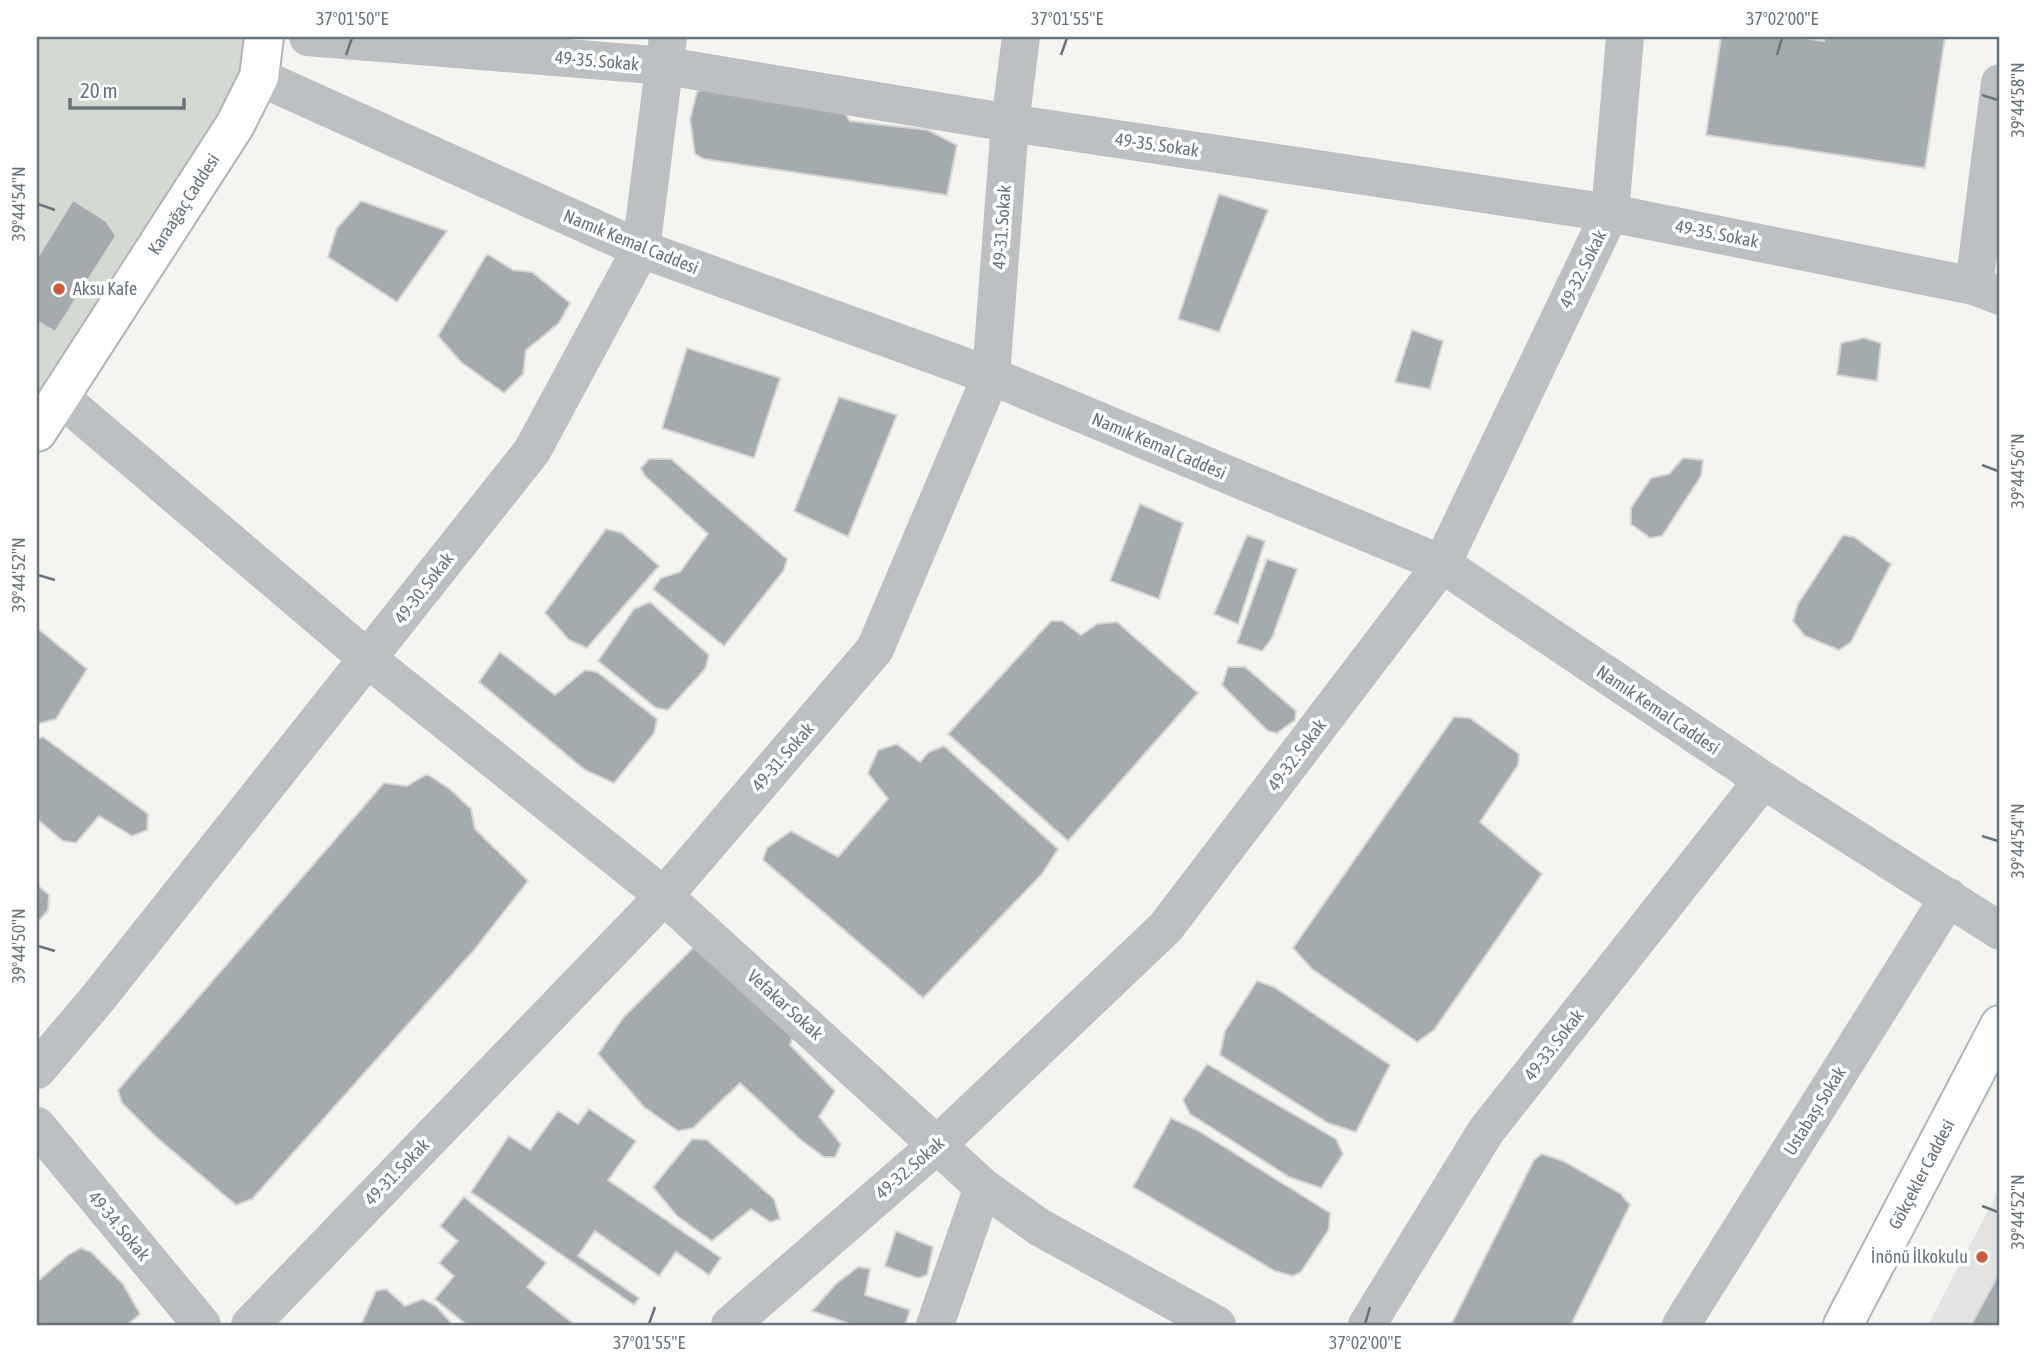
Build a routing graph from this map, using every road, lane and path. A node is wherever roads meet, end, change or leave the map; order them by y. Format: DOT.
graph roads {
  1 [pos="264,37"];
  2 [pos="308,37"];
  3 [pos="1021,37"];
  4 [pos="1625,37"];
  5 [pos="667,52"];
  6 [pos="259,77"];
  7 [pos="2000,83"];
  8 [pos="1010,123"];
  9 [pos="1609,213"];
  10 [pos="641,250"];
  11 [pos="1987,291"];
  12 [pos="991,376"];
  13 [pos="60,397"];
  14 [pos="37,432"];
  15 [pos="1442,564"];
  16 [pos="368,659"];
  17 [pos="1763,780"];
  18 [pos="664,895"];
  19 [pos="1949,897"];
  20 [pos="2000,931"];
  21 [pos="2000,1025"];
  22 [pos="37,1069"];
  23 [pos="37,1126"];
  24 [pos="938,1144"];
  25 [pos="983,1186"];
  26 [pos="202,1325"];
  27 [pos="250,1325"];
  28 [pos="730,1325"];
  29 [pos="935,1325"];
  30 [pos="1217,1325"];
  31 [pos="1367,1325"];
  32 [pos="1681,1325"];
  33 [pos="1843,1325"];
  1 -- 6 [label="main road, Karaağaç Caddesi"];
  2 -- 5 [label="street, 49-35. Sokak"];
  3 -- 8 [label="street, 49-31. Sokak"];
  4 -- 9 [label="street, 49-32. Sokak"];
  5 -- 8 [label="street, 49-35. Sokak"];
  5 -- 10 [label="street, 49-30. Sokak"];
  6 -- 10 [label="street, Namık Kemal Caddesi"];
  6 -- 13 [label="main road, Karaağaç Caddesi"];
  7 -- 11 [label="street"];
  8 -- 9 [label="street, 49-35. Sokak"];
  8 -- 12 [label="street, 49-31. Sokak"];
  9 -- 11 [label="street, 49-35. Sokak"];
  9 -- 15 [label="street, 49-32. Sokak"];
  10 -- 12 [label="street, Namık Kemal Caddesi"];
  10 -- 16 [label="street, 49-30. Sokak"];
  12 -- 15 [label="street, Namık Kemal Caddesi"];
  12 -- 18 [label="street, 49-31. Sokak"];
  13 -- 14 [label="main road, Karaağaç Caddesi"];
  13 -- 16 [label="street, Vefakar Sokak"];
  15 -- 17 [label="street, Namık Kemal Caddesi"];
  15 -- 24 [label="street, 49-32. Sokak"];
  16 -- 18 [label="street, Vefakar Sokak"];
  16 -- 22 [label="street, 49-30. Sokak"];
  17 -- 19 [label="street, Namık Kemal Caddesi"];
  17 -- 31 [label="street, 49-33. Sokak"];
  18 -- 24 [label="street, Vefakar Sokak"];
  18 -- 27 [label="street, 49-31. Sokak"];
  19 -- 20 [label="street, Namık Kemal Caddesi"];
  19 -- 32 [label="street, Ustabaşı Sokak"];
  21 -- 33 [label="main road, Gökçekler Caddesi"];
  23 -- 26 [label="street, 49-34. Sokak"];
  24 -- 25 [label="street, Vefakar Sokak"];
  24 -- 28 [label="street, 49-32. Sokak"];
  25 -- 29 [label="street"];
  25 -- 30 [label="street, Vefakar Sokak"];
}
